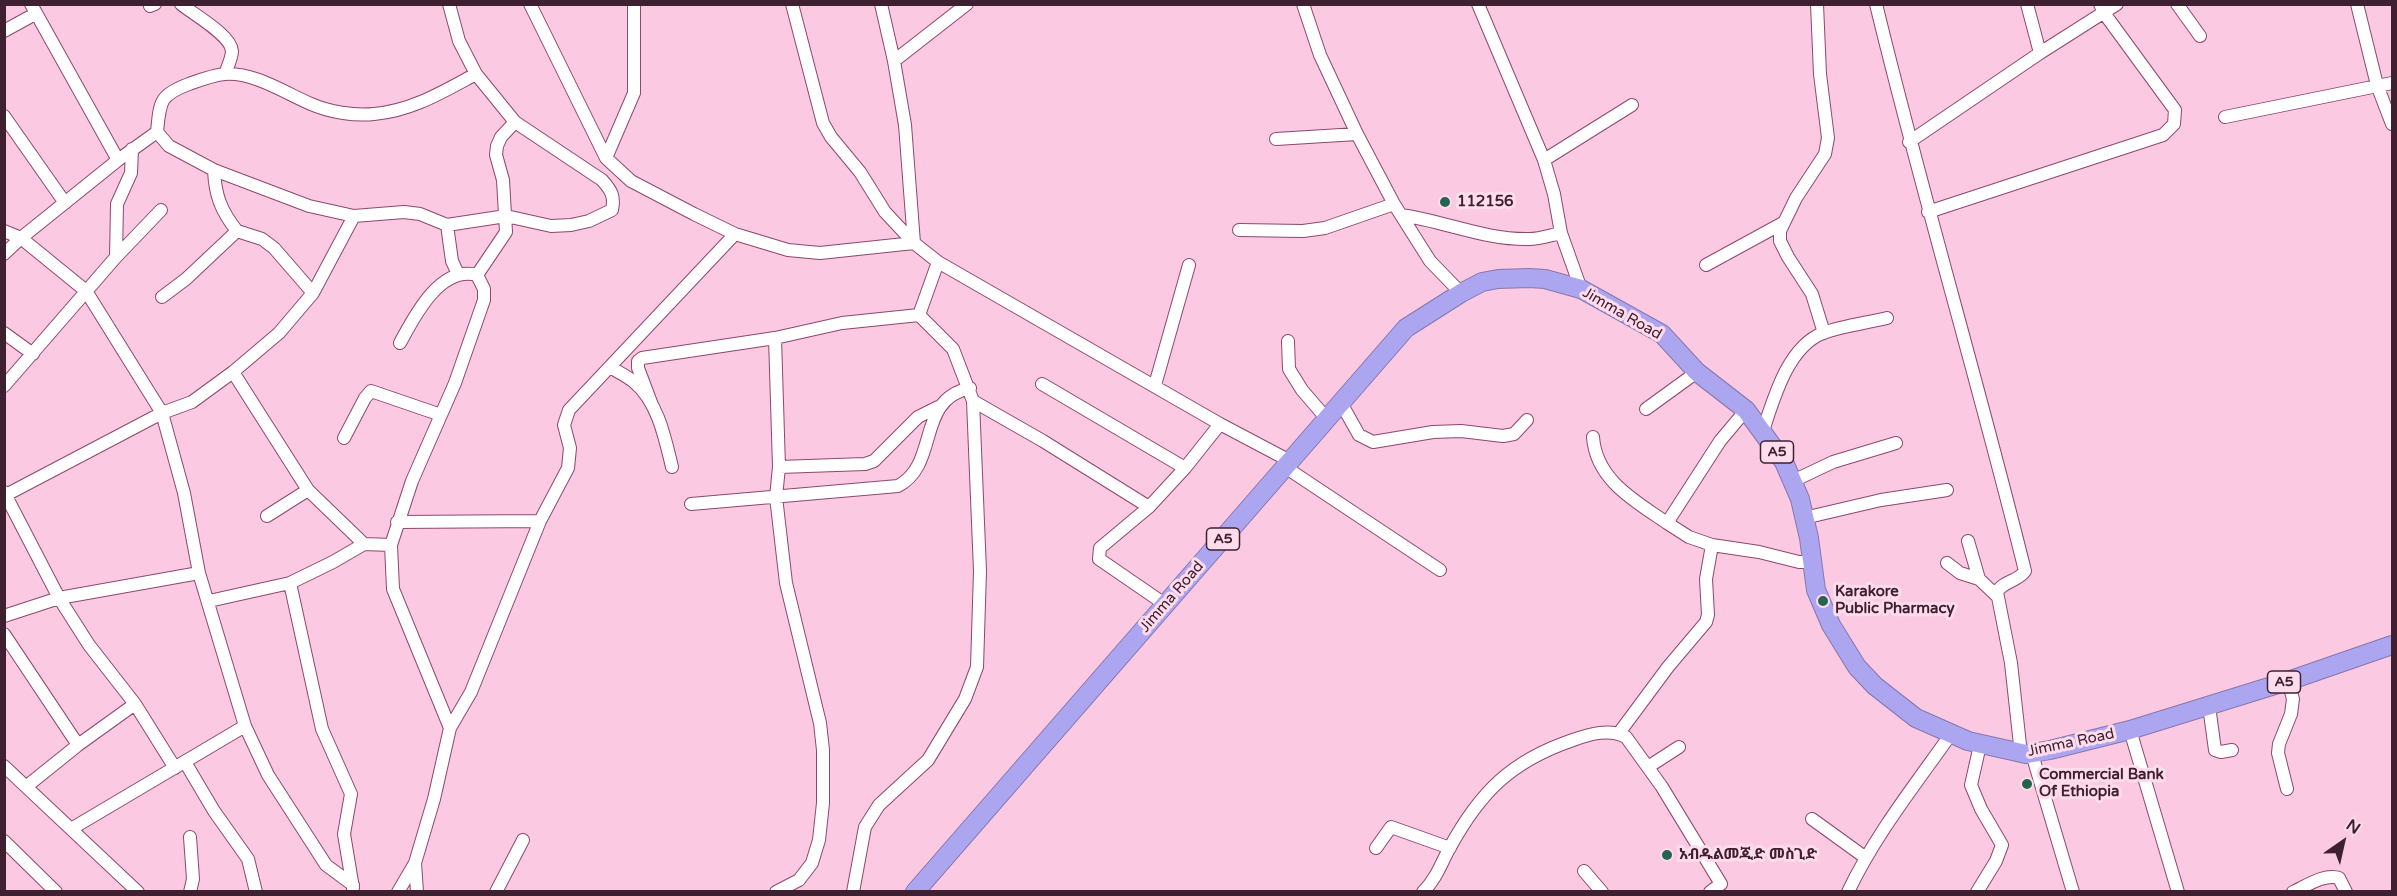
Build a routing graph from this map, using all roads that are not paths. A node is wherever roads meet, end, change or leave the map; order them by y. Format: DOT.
graph roads {
  1 [pos="181,4"];
  2 [pos="450,4"];
  3 [pos="530,4"];
  4 [pos="634,4"];
  5 [pos="792,4"];
  6 [pos="881,4"];
  7 [pos="967,4"];
  8 [pos="1303,4"];
  9 [pos="1479,4"];
  10 [pos="1817,4"];
  11 [pos="1876,4"];
  12 [pos="2027,4"];
  13 [pos="2117,4"];
  14 [pos="2177,4"];
  15 [pos="2357,4"];
  16 [pos="33,9"];
  17 [pos="2102,9"];
  18 [pos="4,31"];
  19 [pos="2200,36"];
  20 [pos="2040,53"];
  21 [pos="894,61"];
  22 [pos="225,74"];
  23 [pos="476,74"];
  24 [pos="2392,83"];
  25 [pos="2377,85"];
  26 [pos="1632,105"];
  27 [pos="4,116"];
  28 [pos="2225,117"];
  29 [pos="515,122"];
  30 [pos="2392,124"];
  31 [pos="157,132"];
  32 [pos="1357,134"];
  33 [pos="1276,139"];
  34 [pos="1909,142"];
  35 [pos="132,149"];
  36 [pos="606,158"];
  37 [pos="118,160"];
  38 [pos="1544,160"];
  39 [pos="214,170"];
  40 [pos="65,203"];
  41 [pos="1394,204"];
  42 [pos="161,210"];
  43 [pos="1928,212"];
  44 [pos="1401,215"];
  45 [pos="354,216"];
  46 [pos="506,216"];
  47 [pos="1783,223"];
  48 [pos="447,225"];
  49 [pos="1239,230"];
  50 [pos="4,231"];
  51 [pos="237,231"];
  52 [pos="1561,233"];
  53 [pos="735,234"];
  54 [pos="21,238"];
  55 [pos="914,243"];
  56 [pos="4,254"];
  57 [pos="116,257"];
  58 [pos="938,262"];
  59 [pos="1189,265"];
  60 [pos="1706,265"];
  61 [pos="458,274"];
  62 [pos="477,275"];
  63 [pos="1581,289"];
  64 [pos="86,291"];
  65 [pos="313,293"];
  66 [pos="1461,293"];
  67 [pos="162,297"];
  68 [pos="920,315"];
  69 [pos="1887,318"];
  70 [pos="4,333"];
  71 [pos="1824,333"];
  72 [pos="775,338"];
  73 [pos="1288,341"];
  74 [pos="400,343"];
  75 [pos="33,354"];
  76 [pos="610,366"];
  77 [pos="233,372"];
  78 [pos="1697,372"];
  79 [pos="1042,384"];
  80 [pos="1155,385"];
  81 [pos="4,386"];
  82 [pos="970,388"];
  83 [pos="973,401"];
  84 [pos="1341,403"];
  85 [pos="652,405"];
  86 [pos="938,407"];
  87 [pos="1646,409"];
  88 [pos="1746,410"];
  89 [pos="162,413"];
  90 [pos="441,415"];
  91 [pos="1327,418"];
  92 [pos="1527,420"];
  93 [pos="1220,424"];
  94 [pos="1762,434"];
  95 [pos="1593,437"];
  96 [pos="344,438"];
  97 [pos="1896,443"];
  98 [pos="1287,464"];
  99 [pos="672,467"];
  100 [pos="779,467"];
  101 [pos="1185,468"];
  102 [pos="1793,481"];
  103 [pos="308,490"];
  104 [pos="1947,490"];
  105 [pos="5,494"];
  106 [pos="776,497"];
  107 [pos="691,504"];
  108 [pos="1149,507"];
  109 [pos="267,516"];
  110 [pos="1804,518"];
  111 [pos="540,521"];
  112 [pos="397,522"];
  113 [pos="1667,523"];
  114 [pos="1968,541"];
  115 [pos="364,544"];
  116 [pos="391,545"];
  117 [pos="1712,545"];
  118 [pos="1811,562"];
  119 [pos="1947,563"];
  120 [pos="1440,570"];
  121 [pos="199,573"];
  122 [pos="1979,579"];
  123 [pos="290,583"];
  124 [pos="1998,597"];
  125 [pos="59,598"];
  126 [pos="209,601"];
  127 [pos="1166,605"];
  128 [pos="4,616"];
  129 [pos="4,634"];
  130 [pos="2392,645"];
  131 [pos="2288,681"];
  132 [pos="135,704"];
  133 [pos="2210,706"];
  134 [pos="245,726"];
  135 [pos="450,728"];
  136 [pos="2130,730"];
  137 [pos="1619,733"];
  138 [pos="1951,734"];
  139 [pos="78,745"];
  140 [pos="1980,745"];
  141 [pos="1679,747"];
  142 [pos="2232,750"];
  143 [pos="2026,754"];
  144 [pos="180,765"];
  145 [pos="1648,767"];
  146 [pos="7,771"];
  147 [pos="27,786"];
  148 [pos="2287,789"];
  149 [pos="1812,819"];
  150 [pos="71,829"];
  151 [pos="190,837"];
  152 [pos="523,840"];
  153 [pos="4,841"];
  154 [pos="1376,848"];
  155 [pos="1450,848"];
  156 [pos="1866,858"];
  157 [pos="415,863"];
  158 [pos="1584,871"];
  159 [pos="353,888"];
  160 [pos="1724,888"];
  161 [pos="57,891"];
  162 [pos="138,891"];
  163 [pos="190,891"];
  164 [pos="256,891"];
  165 [pos="398,891"];
  166 [pos="417,891"];
  167 [pos="496,891"];
  168 [pos="776,891"];
  169 [pos="853,891"];
  170 [pos="915,891"];
  171 [pos="1423,891"];
  172 [pos="1602,891"];
  173 [pos="1710,891"];
  174 [pos="1848,891"];
  175 [pos="1977,891"];
  176 [pos="2073,891"];
  177 [pos="2178,891"];
  178 [pos="2294,891"];
  179 [pos="2346,891"];
  1 -- 22 [label="street"];
  2 -- 23 [label="street"];
  3 -- 36 [label="street"];
  4 -- 36 [label="street"];
  5 -- 55 [label="street"];
  6 -- 21 [label="street"];
  7 -- 21 [label="street"];
  8 -- 32 [label="street"];
  9 -- 38 [label="street"];
  10 -- 47 [label="street"];
  11 -- 34 [label="street"];
  12 -- 20 [label="street"];
  13 -- 17 [label="street"];
  14 -- 19 [label="street"];
  15 -- 25 [label="street"];
  16 -- 18 [label="street"];
  16 -- 37 [label="street"];
  17 -- 20 [label="street"];
  17 -- 43 [label="street"];
  20 -- 34 [label="street"];
  21 -- 55 [label="street"];
  22 -- 23 [label="street"];
  22 -- 31 [label="street"];
  23 -- 29 [label="street"];
  24 -- 25 [label="street"];
  25 -- 28 [label="street"];
  25 -- 30 [label="street"];
  26 -- 38 [label="street"];
  27 -- 40 [label="street"];
  29 -- 46 [label="street"];
  29 -- 46 [label="street"];
  31 -- 35 [label="street"];
  31 -- 39 [label="street"];
  32 -- 33 [label="street"];
  32 -- 41 [label="street"];
  34 -- 43 [label="street"];
  35 -- 37 [label="street"];
  35 -- 57 [label="street"];
  36 -- 53 [label="street"];
  37 -- 40 [label="street"];
  38 -- 52 [label="street"];
  39 -- 45 [label="street"];
  39 -- 51 [label="street"];
  40 -- 54 [label="street"];
  41 -- 44 [label="street"];
  41 -- 49 [label="street"];
  42 -- 57 [label="street"];
  43 -- 124 [label="street"];
  44 -- 52 [label="street"];
  44 -- 66 [label="street"];
  45 -- 48 [label="street"];
  45 -- 65 [label="street"];
  46 -- 48 [label="street"];
  46 -- 62 [label="street"];
  47 -- 60 [label="street"];
  47 -- 71 [label="street"];
  48 -- 61 [label="street"];
  50 -- 54 [label="street"];
  51 -- 65 [label="street"];
  51 -- 67 [label="street"];
  52 -- 63 [label="street"];
  53 -- 55 [label="street"];
  53 -- 76 [label="street"];
  54 -- 56 [label="street"];
  54 -- 64 [label="street"];
  55 -- 58 [label="street"];
  57 -- 64 [label="street"];
  58 -- 68 [label="street"];
  58 -- 80 [label="street"];
  59 -- 80 [label="street"];
  61 -- 62 [label="street"];
  61 -- 74 [label="street"];
  62 -- 90 [label="street"];
  63 -- 66 [label="highway, Jimma Road / A5"];
  63 -- 78 [label="highway, Jimma Road / A5"];
  64 -- 75 [label="street"];
  64 -- 89 [label="street"];
  65 -- 77 [label="street"];
  66 -- 84 [label="highway, Jimma Road / A5"];
  68 -- 72 [label="street"];
  68 -- 82 [label="street"];
  69 -- 71 [label="street"];
  70 -- 75 [label="street"];
  71 -- 94 [label="street"];
  72 -- 85 [label="street"];
  72 -- 100 [label="street"];
  73 -- 91 [label="street"];
  75 -- 81 [label="street"];
  76 -- 85 [label="street"];
  76 -- 111 [label="street"];
  77 -- 89 [label="street"];
  77 -- 103 [label="street"];
  78 -- 87 [label="street"];
  78 -- 88 [label="highway, Jimma Road / A5"];
  79 -- 101 [label="street"];
  80 -- 93 [label="street"];
  82 -- 83 [label="street"];
  82 -- 86 [label="street"];
  83 -- 108 [label="street"];
  83 -- 169 [label="street"];
  84 -- 91 [label="highway, Jimma Road / A5"];
  84 -- 92 [label="street"];
  85 -- 99 [label="street"];
  86 -- 100 [label="street"];
  86 -- 106 [label="street"];
  88 -- 94 [label="highway, Jimma Road / A5"];
  88 -- 113 [label="street"];
  89 -- 105 [label="street"];
  89 -- 121 [label="street"];
  90 -- 96 [label="street"];
  90 -- 112 [label="street"];
  91 -- 98 [label="highway, Jimma Road / A5"];
  93 -- 98 [label="street"];
  93 -- 101 [label="street"];
  94 -- 102 [label="highway, Jimma Road / A5"];
  95 -- 113 [label="street"];
  97 -- 102 [label="street"];
  98 -- 120 [label="street"];
  98 -- 127 [label="highway, Jimma Road / A5"];
  100 -- 106 [label="street"];
  101 -- 108 [label="street"];
  102 -- 110 [label="highway, Jimma Road / A5"];
  103 -- 109 [label="street"];
  103 -- 115 [label="street"];
  104 -- 110 [label="street"];
  105 -- 125 [label="street"];
  106 -- 107 [label="street"];
  106 -- 168 [label="street"];
  108 -- 127 [label="street"];
  110 -- 118 [label="highway, Jimma Road / A5"];
  111 -- 112 [label="street"];
  111 -- 135 [label="street"];
  112 -- 116 [label="street"];
  113 -- 117 [label="street"];
  114 -- 122 [label="street"];
  115 -- 116 [label="street"];
  115 -- 123 [label="street"];
  116 -- 135 [label="street"];
  117 -- 118 [label="street"];
  117 -- 137 [label="street"];
  118 -- 138 [label="highway, Jimma Road / A5"];
  119 -- 122 [label="street"];
  121 -- 125 [label="street"];
  121 -- 126 [label="street"];
  122 -- 124 [label="street"];
  123 -- 126 [label="street"];
  123 -- 159 [label="street"];
  124 -- 143 [label="street"];
  125 -- 128 [label="street"];
  125 -- 132 [label="street"];
  126 -- 134 [label="street"];
  127 -- 170 [label="highway, Jimma Road / A5"];
  129 -- 139 [label="street"];
  130 -- 131 [label="highway, Jimma Road / A5"];
  131 -- 133 [label="highway, Jimma Road / A5"];
  131 -- 148 [label="street"];
  132 -- 139 [label="street"];
  132 -- 144 [label="street"];
  133 -- 136 [label="highway, Jimma Road / A5"];
  133 -- 142 [label="street"];
  134 -- 144 [label="street"];
  134 -- 159 [label="street"];
  135 -- 157 [label="street"];
  136 -- 143 [label="highway, Jimma Road / A5"];
  136 -- 177 [label="street"];
  137 -- 145 [label="street"];
  137 -- 155 [label="street"];
  138 -- 140 [label="highway, Jimma Road / A5"];
  138 -- 156 [label="street"];
  139 -- 147 [label="street"];
  140 -- 143 [label="highway, Jimma Road / A5"];
  140 -- 175 [label="street"];
  141 -- 145 [label="street"];
  143 -- 176 [label="street"];
  144 -- 150 [label="street"];
  144 -- 164 [label="street"];
  145 -- 160 [label="street"];
  146 -- 147 [label="street"];
  147 -- 150 [label="street"];
  149 -- 156 [label="street"];
  150 -- 162 [label="street"];
  151 -- 163 [label="street"];
  152 -- 167 [label="street"];
  153 -- 161 [label="street"];
  154 -- 155 [label="street"];
  155 -- 171 [label="street"];
  156 -- 174 [label="street"];
  157 -- 165 [label="street"];
  157 -- 166 [label="street"];
  158 -- 172 [label="street"];
  160 -- 173 [label="street"];
  178 -- 179 [label="street"];
}
